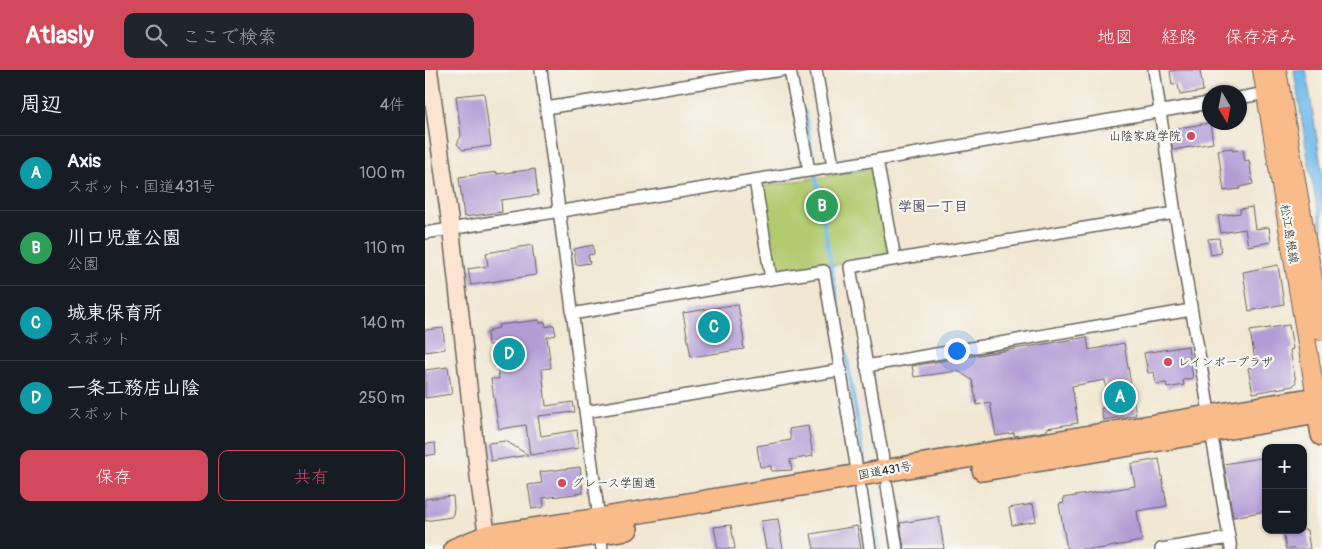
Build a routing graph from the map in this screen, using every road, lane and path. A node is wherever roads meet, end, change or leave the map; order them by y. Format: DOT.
graph roads {
  1 [pos="429,70"];
  2 [pos="541,70"];
  3 [pos="782,70"];
  4 [pos="790,70"];
  5 [pos="816,70"];
  6 [pos="1154,70"];
  7 [pos="1262,70"];
  8 [pos="1277,70"];
  9 [pos="1266,93"];
  10 [pos="1247,97"];
  11 [pos="1202,104"];
  12 [pos="546,108"];
  13 [pos="1159,112"];
  14 [pos="877,160"];
  15 [pos="833,166"];
  16 [pos="813,169"];
  17 [pos="755,180"];
  18 [pos="559,211"];
  19 [pos="1175,213"];
  20 [pos="451,228"];
  21 [pos="425,233"];
  22 [pos="895,259"];
  23 [pos="771,279"];
  24 [pos="1191,310"];
  25 [pos="572,314"];
  26 [pos="1322,331"];
  27 [pos="866,366"];
  28 [pos="841,370"];
  29 [pos="1320,406"];
  30 [pos="585,412"];
  31 [pos="1210,424"];
  32 [pos="1322,435"];
  33 [pos="886,478"];
  34 [pos="859,483"];
  35 [pos="600,534"];
  36 [pos="1230,543"];
  37 [pos="493,545"];
  38 [pos="455,549"];
  39 [pos="871,549"];
  40 [pos="897,549"];
  41 [pos="1161,549"];
  1 -- 20 [label="street"];
  2 -- 12 [label="street"];
  3 -- 12 [label="street"];
  4 -- 16 [label="street"];
  5 -- 15 [label="street"];
  6 -- 13 [label="street"];
  7 -- 9 [label="main road, 松江島根線"];
  8 -- 26 [label="main road, 松江島根線"];
  9 -- 10 [label="street"];
  9 -- 29 [label="main road, 松江島根線"];
  11 -- 13 [label="street"];
  12 -- 18 [label="street"];
  13 -- 14 [label="street"];
  13 -- 19 [label="street"];
  14 -- 15 [label="street"];
  14 -- 22 [label="street"];
  15 -- 16 [label="street"];
  16 -- 17 [label="street"];
  17 -- 18 [label="street"];
  17 -- 23 [label="street"];
  18 -- 20 [label="street"];
  18 -- 25 [label="street"];
  19 -- 22 [label="street"];
  19 -- 24 [label="street"];
  20 -- 21 [label="street"];
  20 -- 37 [label="street"];
  22 -- 27 [label="street"];
  23 -- 25 [label="street"];
  23 -- 28 [label="street"];
  24 -- 27 [label="street"];
  24 -- 31 [label="street"];
  25 -- 30 [label="street"];
  27 -- 33 [label="street"];
  28 -- 30 [label="street"];
  28 -- 34 [label="street"];
  29 -- 31 [label="highway, 国道431号"];
  29 -- 31 [label="highway, 国道431号"];
  29 -- 32 [label="highway"];
  30 -- 35 [label="street"];
  31 -- 33 [label="highway, 国道431号"];
  31 -- 36 [label="street"];
  33 -- 34 [label="highway, 国道431号"];
  33 -- 40 [label="street"];
  34 -- 35 [label="highway, 国道431号"];
  34 -- 39 [label="street"];
  35 -- 37 [label="highway, 国道431号"];
  36 -- 41 [label="street"];
  37 -- 38 [label="highway, 国道431号"];
}
